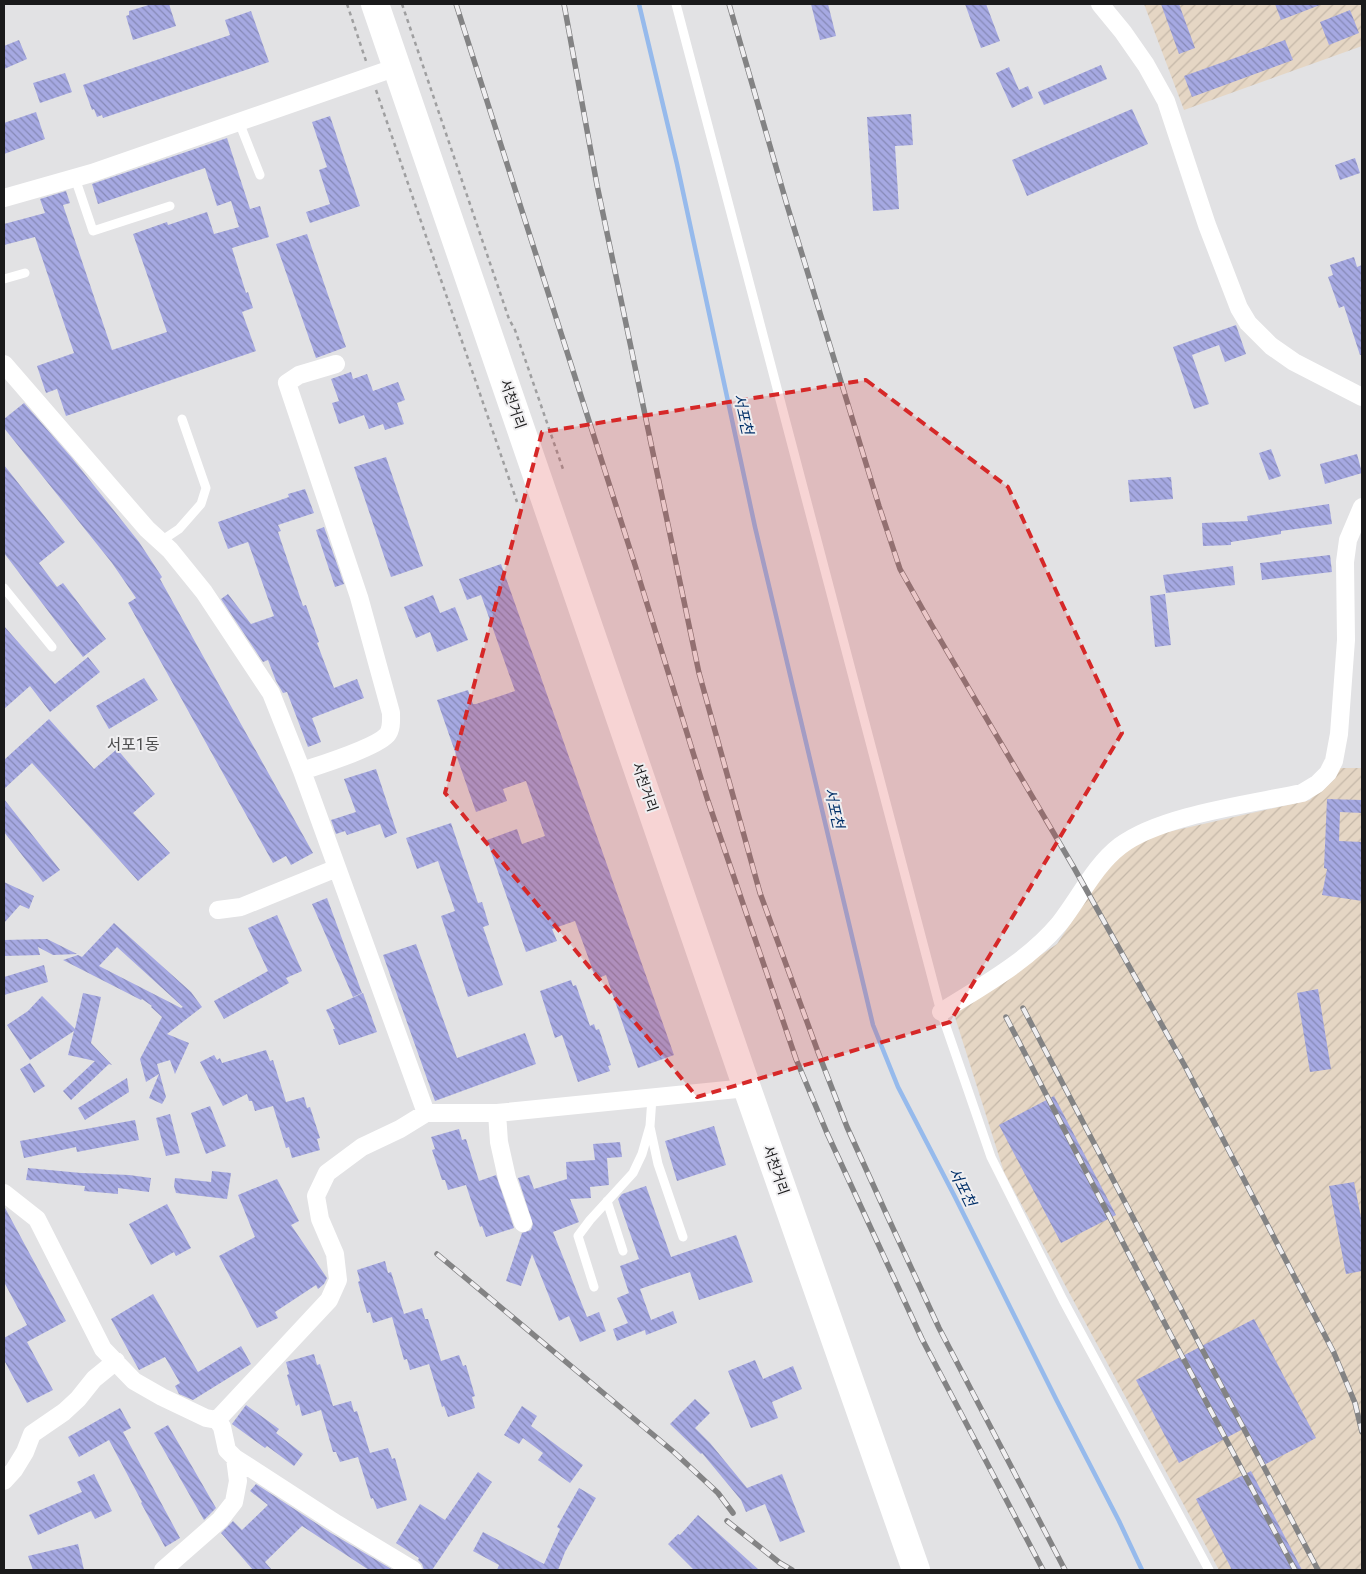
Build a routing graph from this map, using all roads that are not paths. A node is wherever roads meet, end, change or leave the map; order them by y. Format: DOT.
graph roads {
  1 [pos="375,4"];
  2 [pos="676,4"];
  3 [pos="1100,4"];
  4 [pos="397,67"];
  5 [pos="240,122"];
  6 [pos="260,175"];
  7 [pos="75,178"];
  8 [pos="4,198"];
  9 [pos="170,206"];
  10 [pos="25,273"];
  11 [pos="4,280"];
  12 [pos="336,364"];
  13 [pos="5,368"];
  14 [pos="1362,397"];
  15 [pos="182,419"];
  16 [pos="1362,507"];
  17 [pos="161,541"];
  18 [pos="4,588"];
  19 [pos="52,647"];
  20 [pos="302,771"];
  21 [pos="337,868"];
  22 [pos="218,910"];
  23 [pos="941,1012"];
  24 [pos="747,1088"];
  25 [pos="652,1098"];
  26 [pos="426,1113"];
  27 [pos="497,1113"];
  28 [pos="650,1126"];
  29 [pos="4,1194"];
  30 [pos="606,1201"];
  31 [pos="523,1223"];
  32 [pos="684,1237"];
  33 [pos="623,1251"];
  34 [pos="594,1287"];
  35 [pos="116,1361"];
  36 [pos="217,1420"];
  37 [pos="235,1458"];
  38 [pos="4,1481"];
  39 [pos="163,1570"];
  40 [pos="414,1570"];
  41 [pos="916,1570"];
  42 [pos="1209,1570"];
  1 -- 4 [label="main road, 서천거리"];
  2 -- 23 [label="lane"];
  3 -- 14 [label="street"];
  4 -- 5 [label="street"];
  4 -- 24 [label="main road, 서천거리"];
  5 -- 6 [label="lane"];
  5 -- 7 [label="street"];
  7 -- 8 [label="street"];
  7 -- 9 [label="lane"];
  10 -- 11 [label="lane"];
  12 -- 20 [label="street"];
  13 -- 17 [label="street"];
  15 -- 17 [label="lane"];
  16 -- 23 [label="street"];
  17 -- 20 [label="street"];
  18 -- 19 [label="lane"];
  20 -- 21 [label="street"];
  21 -- 22 [label="street"];
  21 -- 26 [label="street"];
  23 -- 42 [label="lane"];
  24 -- 25 [label="street"];
  24 -- 41 [label="main road, 서천거리"];
  25 -- 27 [label="street"];
  25 -- 28 [label="lane"];
  26 -- 27 [label="street"];
  26 -- 36 [label="street"];
  27 -- 31 [label="street"];
  28 -- 30 [label="lane"];
  28 -- 32 [label="lane"];
  29 -- 35 [label="street"];
  30 -- 33 [label="lane"];
  30 -- 34 [label="lane"];
  35 -- 36 [label="street"];
  35 -- 38 [label="street"];
  36 -- 37 [label="street"];
  37 -- 39 [label="street"];
  37 -- 40 [label="street"];
}
